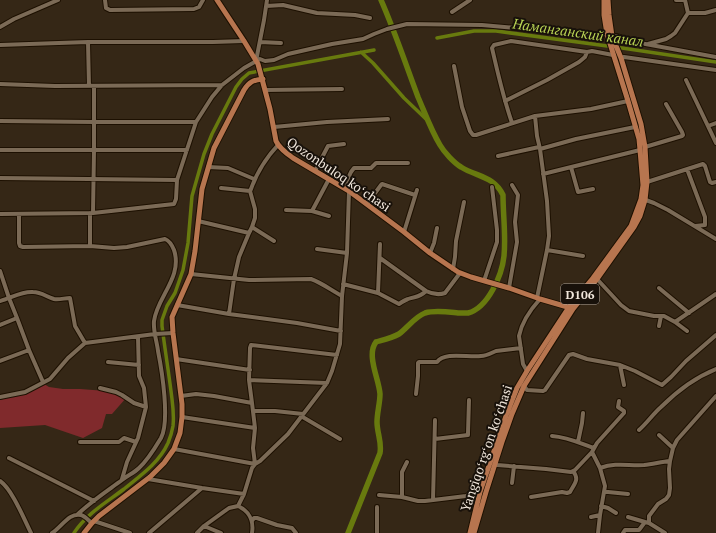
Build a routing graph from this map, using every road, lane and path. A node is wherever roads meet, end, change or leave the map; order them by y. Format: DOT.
graph roads {
  1 [pos="58,0"];
  2 [pos="104,0"];
  3 [pos="203,0"];
  4 [pos="217,0"];
  5 [pos="267,0"];
  6 [pos="470,0"];
  7 [pos="604,0"];
  8 [pos="608,0"];
  9 [pos="676,0"];
  10 [pos="685,0"];
  11 [pos="266,6"];
  12 [pos="716,10"];
  13 [pos="452,12"];
  14 [pos="688,13"];
  15 [pos="370,18"];
  16 [pos="0,27"];
  17 [pos="610,37"];
  18 [pos="244,41"];
  19 [pos="88,42"];
  20 [pos="260,42"];
  21 [pos="281,43"];
  22 [pos="645,44"];
  23 [pos="0,45"];
  24 [pos="587,52"];
  25 [pos="614,53"];
  26 [pos="716,57"];
  27 [pos="621,58"];
  28 [pos="257,63"];
  29 [pos="454,66"];
  30 [pos="716,70"];
  31 [pos="262,77"];
  32 [pos="686,80"];
  33 [pos="0,84"];
  34 [pos="210,85"];
  35 [pos="222,85"];
  36 [pos="92,86"];
  37 [pos="342,89"];
  38 [pos="265,90"];
  39 [pos="214,94"];
  40 [pos="505,101"];
  41 [pos="628,101"];
  42 [pos="666,104"];
  43 [pos="536,116"];
  44 [pos="388,119"];
  45 [pos="0,121"];
  46 [pos="94,122"];
  47 [pos="196,122"];
  48 [pos="512,123"];
  49 [pos="716,123"];
  50 [pos="635,126"];
  51 [pos="708,126"];
  52 [pos="274,127"];
  53 [pos="716,143"];
  54 [pos="344,144"];
  55 [pos="278,145"];
  56 [pos="540,148"];
  57 [pos="643,148"];
  58 [pos="0,150"];
  59 [pos="94,150"];
  60 [pos="187,150"];
  61 [pos="498,156"];
  62 [pos="408,163"];
  63 [pos="208,167"];
  64 [pos="571,167"];
  65 [pos="687,169"];
  66 [pos="315,171"];
  67 [pos="543,174"];
  68 [pos="0,178"];
  69 [pos="329,179"];
  70 [pos="94,180"];
  71 [pos="177,180"];
  72 [pos="254,180"];
  73 [pos="647,182"];
  74 [pos="716,182"];
  75 [pos="512,185"];
  76 [pos="492,187"];
  77 [pos="221,188"];
  78 [pos="344,188"];
  79 [pos="593,189"];
  80 [pos="417,190"];
  81 [pos="250,191"];
  82 [pos="349,191"];
  83 [pos="415,195"];
  84 [pos="643,199"];
  85 [pos="464,202"];
  86 [pos="367,204"];
  87 [pos="286,210"];
  88 [pos="312,211"];
  89 [pos="92,213"];
  90 [pos="0,214"];
  91 [pos="19,214"];
  92 [pos="329,216"];
  93 [pos="198,221"];
  94 [pos="695,226"];
  95 [pos="252,227"];
  96 [pos="437,228"];
  97 [pos="404,232"];
  98 [pos="249,233"];
  99 [pos="716,239"];
  100 [pos="274,241"];
  101 [pos="380,244"];
  102 [pos="90,246"];
  103 [pos="317,249"];
  104 [pos="547,250"];
  105 [pos="347,253"];
  106 [pos="430,254"];
  107 [pos="583,256"];
  108 [pos="380,258"];
  109 [pos="453,269"];
  110 [pos="0,271"];
  111 [pos="460,273"];
  112 [pos="191,274"];
  113 [pos="234,279"];
  114 [pos="597,279"];
  115 [pos="484,281"];
  116 [pos="343,284"];
  117 [pos="510,288"];
  118 [pos="659,288"];
  119 [pos="426,291"];
  120 [pos="378,292"];
  121 [pos="716,294"];
  122 [pos="342,296"];
  123 [pos="9,298"];
  124 [pos="539,299"];
  125 [pos="0,301"];
  126 [pos="177,305"];
  127 [pos="571,308"];
  128 [pos="689,313"];
  129 [pos="229,314"];
  130 [pos="661,316"];
  131 [pos="18,318"];
  132 [pos="675,322"];
  133 [pos="0,325"];
  134 [pos="659,326"];
  135 [pos="341,331"];
  136 [pos="687,331"];
  137 [pos="171,333"];
  138 [pos="156,334"];
  139 [pos="716,335"];
  140 [pos="138,336"];
  141 [pos="85,343"];
  142 [pos="521,348"];
  143 [pos="29,350"];
  144 [pos="337,355"];
  145 [pos="176,359"];
  146 [pos="0,361"];
  147 [pos="108,362"];
  148 [pos="139,365"];
  149 [pos="620,365"];
  150 [pos="716,369"];
  151 [pos="250,370"];
  152 [pos="526,371"];
  153 [pos="249,380"];
  154 [pos="43,382"];
  155 [pos="327,383"];
  156 [pos="624,385"];
  157 [pos="524,386"];
  158 [pos="100,388"];
  159 [pos="416,394"];
  160 [pos="180,396"];
  161 [pos="716,396"];
  162 [pos="0,397"];
  163 [pos="469,400"];
  164 [pos="619,401"];
  165 [pos="252,403"];
  166 [pos="146,407"];
  167 [pos="254,411"];
  168 [pos="583,413"];
  169 [pos="302,415"];
  170 [pos="182,417"];
  171 [pos="435,420"];
  172 [pos="255,428"];
  173 [pos="639,430"];
  174 [pos="659,435"];
  175 [pos="552,436"];
  176 [pos="340,439"];
  177 [pos="435,439"];
  178 [pos="80,442"];
  179 [pos="136,442"];
  180 [pos="578,442"];
  181 [pos="673,448"];
  182 [pos="174,449"];
  183 [pos="593,450"];
  184 [pos="9,458"];
  185 [pos="670,461"];
  186 [pos="407,462"];
  187 [pos="256,464"];
  188 [pos="495,464"];
  189 [pos="514,466"];
  190 [pos="600,468"];
  191 [pos="574,471"];
  192 [pos="122,479"];
  193 [pos="148,479"];
  194 [pos="0,481"];
  195 [pos="512,483"];
  196 [pos="202,488"];
  197 [pos="480,492"];
  198 [pos="604,492"];
  199 [pos="244,494"];
  200 [pos="628,494"];
  201 [pos="378,495"];
  202 [pos="402,497"];
  203 [pos="532,497"];
  204 [pos="433,500"];
  205 [pos="94,501"];
  206 [pos="238,506"];
  207 [pos="601,506"];
  208 [pos="377,507"];
  209 [pos="616,513"];
  210 [pos="77,515"];
  211 [pos="600,515"];
  212 [pos="591,517"];
  213 [pos="628,517"];
  214 [pos="252,521"];
  215 [pos="93,522"];
  216 [pos="647,522"];
  217 [pos="204,526"];
  218 [pos="663,532"];
  219 [pos="31,533"];
  220 [pos="52,533"];
  221 [pos="84,533"];
  222 [pos="130,533"];
  223 [pos="149,533"];
  224 [pos="197,533"];
  225 [pos="221,533"];
  226 [pos="252,533"];
  227 [pos="296,533"];
  228 [pos="377,533"];
  229 [pos="470,533"];
  230 [pos="474,533"];
  231 [pos="598,533"];
  232 [pos="622,533"];
  1 -- 16 [label="street"];
  2 -- 3 [label="street"];
  4 -- 18 [label="main road, Qozonbuloq koʻchasi"];
  5 -- 11 [label="street"];
  6 -- 13 [label="street"];
  7 -- 17 [label="main road, D106"];
  8 -- 17 [label="main road, D106"];
  9 -- 10 [label="street"];
  10 -- 14 [label="street"];
  11 -- 15 [label="street"];
  11 -- 20 [label="street"];
  12 -- 14 [label="street"];
  14 -- 22 [label="street"];
  17 -- 22 [label="street"];
  17 -- 25 [label="main road, D106"];
  17 -- 28 [label="street"];
  18 -- 19 [label="street"];
  18 -- 28 [label="main road, Qozonbuloq koʻchasi"];
  19 -- 23 [label="street"];
  19 -- 36 [label="street"];
  20 -- 21 [label="street"];
  20 -- 28 [label="street"];
  22 -- 26 [label="street"];
  24 -- 25 [label="street"];
  24 -- 40 [label="street"];
  24 -- 40 [label="street"];
  25 -- 27 [label="main road, Yangiqoʻrgʻon koʻchasi / D106"];
  25 -- 41 [label="main road, Yangiqoʻrgʻon koʻchasi / D106"];
  27 -- 30 [label="street"];
  27 -- 57 [label="main road, Yangiqoʻrgʻon koʻchasi / D106"];
  28 -- 31 [label="main road, Qozonbuloq koʻchasi"];
  28 -- 35 [label="street"];
  29 -- 48 [label="street"];
  31 -- 38 [label="main road, Qozonbuloq koʻchasi"];
  31 -- 63 [label="main road"];
  32 -- 51 [label="street"];
  33 -- 36 [label="street"];
  34 -- 35 [label="street"];
  34 -- 36 [label="street"];
  34 -- 39 [label="street"];
  35 -- 39 [label="street"];
  36 -- 46 [label="street"];
  37 -- 38 [label="street"];
  38 -- 52 [label="main road, Qozonbuloq koʻchasi"];
  39 -- 47 [label="street"];
  40 -- 48 [label="street"];
  41 -- 43 [label="street"];
  41 -- 50 [label="main road, Yangiqoʻrgʻon koʻchasi / D106"];
  42 -- 57 [label="street"];
  43 -- 48 [label="street"];
  43 -- 56 [label="street"];
  44 -- 52 [label="street"];
  45 -- 46 [label="street"];
  46 -- 47 [label="street"];
  46 -- 59 [label="street"];
  47 -- 60 [label="street"];
  49 -- 51 [label="street"];
  50 -- 56 [label="street"];
  50 -- 57 [label="main road, Yangiqoʻrgʻon koʻchasi / D106"];
  51 -- 53 [label="street"];
  52 -- 55 [label="main road, Qozonbuloq koʻchasi"];
  54 -- 66 [label="street"];
  55 -- 66 [label="main road, Qozonbuloq koʻchasi"];
  55 -- 72 [label="street"];
  56 -- 61 [label="street"];
  56 -- 67 [label="street"];
  57 -- 64 [label="street"];
  57 -- 73 [label="main road, Yangiqoʻrgʻon koʻchasi / D106"];
  57 -- 84 [label="main road, Yangiqoʻrgʻon koʻchasi / D106"];
  58 -- 59 [label="street"];
  59 -- 60 [label="street"];
  59 -- 70 [label="street"];
  60 -- 71 [label="street"];
  62 -- 78 [label="street"];
  63 -- 72 [label="street"];
  63 -- 93 [label="main road"];
  64 -- 67 [label="street"];
  64 -- 79 [label="street"];
  65 -- 73 [label="street"];
  65 -- 74 [label="street"];
  65 -- 94 [label="street"];
  66 -- 69 [label="main road, Qozonbuloq koʻchasi"];
  67 -- 104 [label="street"];
  68 -- 70 [label="street"];
  69 -- 78 [label="main road, Qozonbuloq koʻchasi"];
  69 -- 88 [label="street"];
  70 -- 71 [label="street"];
  70 -- 89 [label="street"];
  71 -- 89 [label="street"];
  72 -- 81 [label="street"];
  73 -- 84 [label="main road, Yangiqoʻrgʻon koʻchasi / D106"];
  75 -- 117 [label="street"];
  76 -- 115 [label="street"];
  77 -- 81 [label="street"];
  78 -- 82 [label="main road, Qozonbuloq koʻchasi"];
  80 -- 83 [label="street"];
  81 -- 95 [label="street"];
  82 -- 86 [label="main road, Qozonbuloq koʻchasi"];
  82 -- 105 [label="street"];
  83 -- 86 [label="street"];
  83 -- 97 [label="street"];
  84 -- 94 [label="street"];
  84 -- 114 [label="main road, Yangiqoʻrgʻon koʻchasi / D106"];
  84 -- 127 [label="main road, Yangiqoʻrgʻon koʻchasi / D106"];
  85 -- 109 [label="street"];
  86 -- 97 [label="main road, Qozonbuloq koʻchasi"];
  87 -- 88 [label="street"];
  88 -- 92 [label="street"];
  89 -- 91 [label="street"];
  89 -- 102 [label="street"];
  90 -- 91 [label="street"];
  91 -- 102 [label="street"];
  93 -- 98 [label="street"];
  93 -- 112 [label="main road"];
  94 -- 99 [label="street"];
  95 -- 98 [label="street"];
  95 -- 100 [label="street"];
  96 -- 106 [label="street"];
  97 -- 106 [label="main road, Qozonbuloq koʻchasi"];
  98 -- 113 [label="street"];
  101 -- 108 [label="street"];
  102 -- 138 [label="street"];
  103 -- 105 [label="street"];
  104 -- 107 [label="street"];
  104 -- 124 [label="street"];
  105 -- 116 [label="street"];
  106 -- 109 [label="main road, Qozonbuloq koʻchasi"];
  108 -- 119 [label="street"];
  108 -- 120 [label="street"];
  109 -- 111 [label="main road, Qozonbuloq koʻchasi"];
  110 -- 123 [label="street"];
  111 -- 115 [label="main road, Qozonbuloq koʻchasi"];
  111 -- 119 [label="street"];
  112 -- 113 [label="street"];
  112 -- 126 [label="main road"];
  113 -- 122 [label="street"];
  113 -- 129 [label="street"];
  114 -- 127 [label="main road, Yangiqoʻrgʻon koʻchasi / D106"];
  114 -- 130 [label="street"];
  115 -- 117 [label="main road, Qozonbuloq koʻchasi"];
  116 -- 120 [label="street"];
  116 -- 122 [label="street"];
  117 -- 124 [label="main road, Qozonbuloq koʻchasi"];
  118 -- 128 [label="street"];
  119 -- 120 [label="street"];
  121 -- 128 [label="street"];
  122 -- 135 [label="street"];
  123 -- 125 [label="street"];
  123 -- 131 [label="street"];
  123 -- 141 [label="street"];
  124 -- 127 [label="main road, Qozonbuloq koʻchasi"];
  124 -- 142 [label="street"];
  126 -- 129 [label="street"];
  126 -- 137 [label="main road"];
  127 -- 152 [label="main road, Yangiqoʻrgʻon koʻchasi / D106"];
  127 -- 157 [label="main road, Yangiqoʻrgʻon koʻchasi / D106"];
  128 -- 132 [label="street"];
  129 -- 135 [label="street"];
  130 -- 132 [label="street"];
  130 -- 134 [label="street"];
  131 -- 133 [label="street"];
  131 -- 143 [label="street"];
  132 -- 136 [label="street"];
  135 -- 144 [label="street"];
  137 -- 138 [label="street"];
  137 -- 145 [label="main road"];
  138 -- 140 [label="street"];
  138 -- 192 [label="street"];
  139 -- 149 [label="street"];
  140 -- 141 [label="street"];
  140 -- 148 [label="street"];
  141 -- 154 [label="street"];
  142 -- 152 [label="street"];
  142 -- 159 [label="street"];
  143 -- 146 [label="street"];
  143 -- 154 [label="street"];
  144 -- 151 [label="street"];
  144 -- 155 [label="street"];
  145 -- 151 [label="street"];
  145 -- 160 [label="main road"];
  147 -- 148 [label="street"];
  148 -- 166 [label="street"];
  149 -- 156 [label="street"];
  149 -- 157 [label="street"];
  150 -- 173 [label="street"];
  151 -- 153 [label="street"];
  152 -- 197 [label="main road, Yangiqoʻrgʻon koʻchasi / D106"];
  153 -- 155 [label="street"];
  153 -- 165 [label="street"];
  154 -- 162 [label="street"];
  155 -- 169 [label="street"];
  157 -- 188 [label="main road, Yangiqoʻrgʻon koʻchasi / D106"];
  158 -- 166 [label="street"];
  160 -- 165 [label="street"];
  160 -- 170 [label="main road"];
  161 -- 181 [label="street"];
  163 -- 177 [label="street"];
  164 -- 183 [label="street"];
  165 -- 167 [label="street"];
  166 -- 179 [label="street"];
  167 -- 169 [label="street"];
  167 -- 172 [label="street"];
  168 -- 180 [label="street"];
  169 -- 176 [label="street"];
  169 -- 187 [label="street"];
  170 -- 172 [label="street"];
  170 -- 182 [label="main road"];
  171 -- 177 [label="street"];
  172 -- 187 [label="street"];
  174 -- 181 [label="street"];
  175 -- 180 [label="street"];
  177 -- 204 [label="street"];
  178 -- 179 [label="street"];
  179 -- 192 [label="street"];
  180 -- 183 [label="street"];
  181 -- 185 [label="street"];
  182 -- 187 [label="street"];
  182 -- 193 [label="main road"];
  183 -- 190 [label="street"];
  183 -- 191 [label="street"];
  184 -- 205 [label="street"];
  185 -- 190 [label="street"];
  185 -- 216 [label="street"];
  186 -- 202 [label="street"];
  187 -- 199 [label="street"];
  188 -- 189 [label="street"];
  188 -- 230 [label="main road, Yangiqoʻrgʻon koʻchasi / D106"];
  189 -- 191 [label="street"];
  189 -- 195 [label="street"];
  190 -- 198 [label="street"];
  191 -- 203 [label="street"];
  192 -- 205 [label="street"];
  193 -- 196 [label="street"];
  193 -- 215 [label="main road"];
  194 -- 219 [label="street"];
  196 -- 199 [label="street"];
  196 -- 223 [label="street"];
  197 -- 204 [label="street"];
  197 -- 229 [label="main road, Yangiqoʻrgʻon koʻchasi / D106"];
  198 -- 200 [label="street"];
  198 -- 207 [label="street"];
  199 -- 206 [label="street"];
  201 -- 202 [label="street"];
  202 -- 204 [label="street"];
  205 -- 210 [label="street"];
  206 -- 214 [label="street"];
  206 -- 217 [label="street"];
  207 -- 209 [label="street"];
  207 -- 211 [label="street"];
  208 -- 228 [label="street"];
  210 -- 215 [label="street"];
  210 -- 220 [label="street"];
  211 -- 212 [label="street"];
  211 -- 231 [label="street"];
  213 -- 216 [label="street"];
  214 -- 226 [label="street"];
  214 -- 227 [label="street"];
  215 -- 221 [label="main road"];
  215 -- 222 [label="street"];
  216 -- 218 [label="street"];
  216 -- 232 [label="street"];
  217 -- 224 [label="street"];
  217 -- 225 [label="street"];
}
